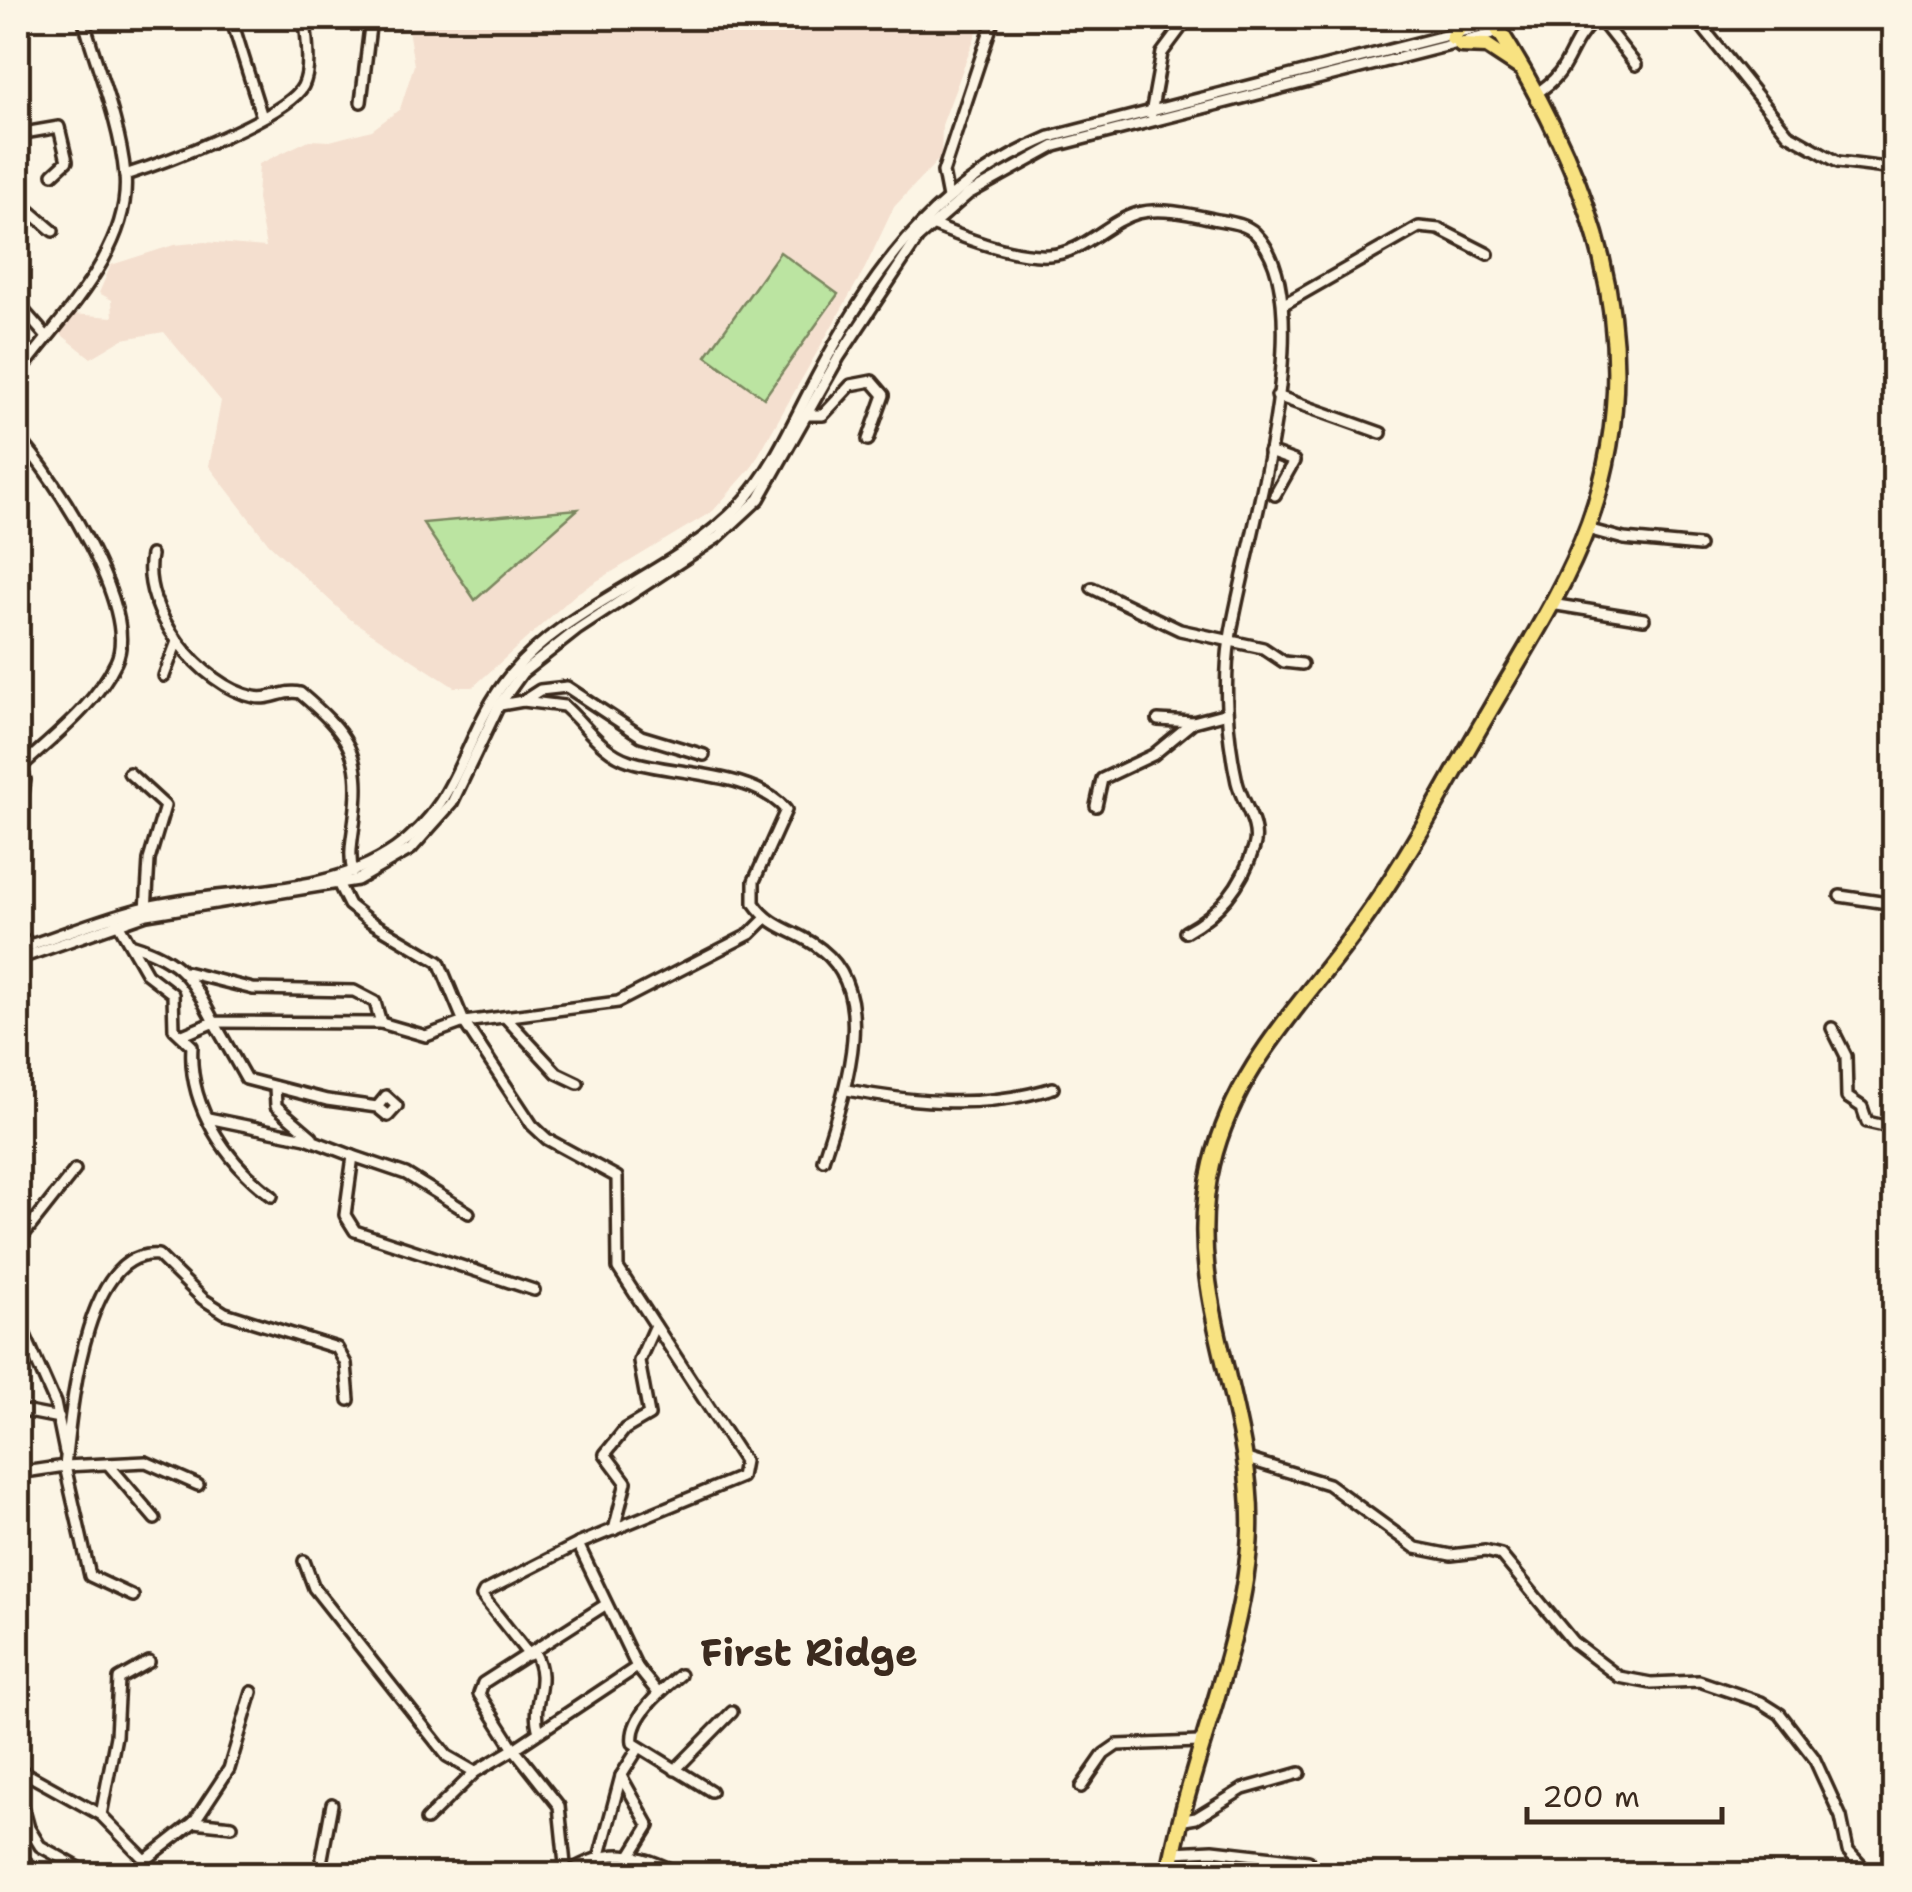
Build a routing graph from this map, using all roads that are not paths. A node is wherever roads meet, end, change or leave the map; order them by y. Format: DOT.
graph roads {
  1 [pos="83,18"];
  2 [pos="231,18"];
  3 [pos="305,18"];
  4 [pos="370,18"];
  5 [pos="994,18"];
  6 [pos="1188,18"];
  7 [pos="1464,18"];
  8 [pos="1695,18"];
  9 [pos="1496,24"];
  10 [pos="1457,41"];
  11 [pos="1636,65"];
  12 [pos="1519,67"];
  13 [pos="1535,94"];
  14 [pos="361,102"];
  15 [pos="1151,117"];
  16 [pos="262,118"];
  17 [pos="18,134"];
  18 [pos="1894,168"];
  19 [pos="54,174"];
  20 [pos="944,174"];
  21 [pos="125,175"];
  22 [pos="964,191"];
  23 [pos="948,198"];
  24 [pos="18,201"];
  25 [pos="932,225"];
  26 [pos="53,231"];
  27 [pos="906,244"];
  28 [pos="1488,254"];
  29 [pos="18,304"];
  30 [pos="1284,304"];
  31 [pos="46,336"];
  32 [pos="22,362"];
  33 [pos="18,375"];
  34 [pos="1278,396"];
  35 [pos="808,415"];
  36 [pos="1381,433"];
  37 [pos="18,437"];
  38 [pos="868,440"];
  39 [pos="1270,452"];
  40 [pos="1275,495"];
  41 [pos="1587,529"];
  42 [pos="1699,546"];
  43 [pos="152,555"];
  44 [pos="1092,588"];
  45 [pos="1551,604"];
  46 [pos="1644,619"];
  47 [pos="1230,639"];
  48 [pos="176,644"];
  49 [pos="1302,664"];
  50 [pos="164,676"];
  51 [pos="523,701"];
  52 [pos="495,705"];
  53 [pos="1227,713"];
  54 [pos="1158,720"];
  55 [pos="1193,722"];
  56 [pos="704,755"];
  57 [pos="20,760"];
  58 [pos="129,773"];
  59 [pos="20,802"];
  60 [pos="1096,806"];
  61 [pos="18,827"];
  62 [pos="354,872"];
  63 [pos="339,885"];
  64 [pos="1840,896"];
  65 [pos="1894,904"];
  66 [pos="146,911"];
  67 [pos="765,919"];
  68 [pos="117,920"];
  69 [pos="1185,932"];
  70 [pos="18,936"];
  71 [pos="32,945"];
  72 [pos="133,946"];
  73 [pos="18,949"];
  74 [pos="18,959"];
  75 [pos="186,972"];
  76 [pos="505,1018"];
  77 [pos="214,1022"];
  78 [pos="464,1022"];
  79 [pos="380,1023"];
  80 [pos="1832,1028"];
  81 [pos="183,1035"];
  82 [pos="578,1083"];
  83 [pos="275,1087"];
  84 [pos="1053,1088"];
  85 [pos="847,1090"];
  86 [pos="377,1107"];
  87 [pos="208,1118"];
  88 [pos="1894,1133"];
  89 [pos="316,1141"];
  90 [pos="352,1156"];
  91 [pos="823,1160"];
  92 [pos="75,1170"];
  93 [pos="272,1196"];
  94 [pos="470,1214"];
  95 [pos="18,1242"];
  96 [pos="534,1290"];
  97 [pos="18,1319"];
  98 [pos="655,1325"];
  99 [pos="350,1400"];
  100 [pos="18,1410"];
  101 [pos="59,1418"];
  102 [pos="1247,1459"];
  103 [pos="66,1461"];
  104 [pos="108,1464"];
  105 [pos="18,1473"];
  106 [pos="198,1485"];
  107 [pos="154,1520"];
  108 [pos="614,1530"];
  109 [pos="578,1544"];
  110 [pos="304,1561"];
  111 [pos="133,1596"];
  112 [pos="605,1605"];
  113 [pos="531,1653"];
  114 [pos="149,1662"];
  115 [pos="637,1666"];
  116 [pos="680,1675"];
  117 [pos="252,1692"];
  118 [pos="658,1693"];
  119 [pos="732,1712"];
  120 [pos="539,1732"];
  121 [pos="1199,1742"];
  122 [pos="514,1748"];
  123 [pos="638,1749"];
  124 [pos="18,1768"];
  125 [pos="675,1770"];
  126 [pos="475,1772"];
  127 [pos="1300,1773"];
  128 [pos="621,1776"];
  129 [pos="1080,1787"];
  130 [pos="18,1788"];
  131 [pos="711,1791"];
  132 [pos="332,1804"];
  133 [pos="101,1815"];
  134 [pos="426,1820"];
  135 [pos="1179,1821"];
  136 [pos="194,1822"];
  137 [pos="232,1826"];
  138 [pos="1172,1852"];
  139 [pos="600,1854"];
  140 [pos="631,1855"];
  141 [pos="18,1856"];
  142 [pos="147,1860"];
  143 [pos="41,1874"];
  144 [pos="90,1874"];
  145 [pos="159,1874"];
  146 [pos="319,1874"];
  147 [pos="567,1874"];
  148 [pos="681,1874"];
  149 [pos="1168,1874"];
  150 [pos="1311,1874"];
  151 [pos="1869,1874"];
  1 -- 21 [label="street"];
  2 -- 16 [label="street"];
  3 -- 16 [label="street"];
  4 -- 14 [label="street"];
  5 -- 20 [label="street"];
  6 -- 15 [label="street"];
  7 -- 10 [label="highway"];
  8 -- 18 [label="street"];
  9 -- 10 [label="street"];
  9 -- 12 [label="highway"];
  10 -- 12 [label="highway"];
  10 -- 15 [label="street"];
  11 -- 13 [label="street"];
  12 -- 13 [label="highway"];
  13 -- 41 [label="highway"];
  15 -- 22 [label="street"];
  16 -- 21 [label="street"];
  17 -- 19 [label="street"];
  20 -- 22 [label="street"];
  20 -- 23 [label="street"];
  21 -- 31 [label="street"];
  22 -- 23 [label="street"];
  22 -- 25 [label="street"];
  23 -- 27 [label="street"];
  24 -- 26 [label="street"];
  25 -- 27 [label="street"];
  25 -- 30 [label="street"];
  27 -- 35 [label="street"];
  27 -- 52 [label="street"];
  28 -- 30 [label="street"];
  29 -- 31 [label="street"];
  30 -- 34 [label="street"];
  31 -- 32 [label="street"];
  32 -- 33 [label="street"];
  34 -- 36 [label="street"];
  34 -- 39 [label="street"];
  35 -- 38 [label="street"];
  35 -- 52 [label="street"];
  37 -- 57 [label="street"];
  39 -- 40 [label="street"];
  39 -- 47 [label="street"];
  41 -- 42 [label="street"];
  41 -- 45 [label="highway"];
  43 -- 48 [label="street"];
  44 -- 47 [label="street"];
  45 -- 46 [label="street"];
  45 -- 102 [label="highway"];
  47 -- 49 [label="street"];
  47 -- 53 [label="street"];
  48 -- 50 [label="street"];
  48 -- 62 [label="street"];
  51 -- 52 [label="street"];
  51 -- 56 [label="street"];
  51 -- 67 [label="street"];
  52 -- 62 [label="street"];
  52 -- 63 [label="street"];
  53 -- 55 [label="street"];
  53 -- 69 [label="street"];
  54 -- 55 [label="street"];
  55 -- 60 [label="street"];
  57 -- 59 [label="street"];
  58 -- 66 [label="street"];
  59 -- 61 [label="street"];
  62 -- 66 [label="street"];
  63 -- 66 [label="street"];
  63 -- 78 [label="street"];
  64 -- 65 [label="street"];
  66 -- 68 [label="street"];
  67 -- 76 [label="street"];
  67 -- 85 [label="street"];
  68 -- 71 [label="street"];
  68 -- 72 [label="street"];
  68 -- 74 [label="street"];
  70 -- 71 [label="street"];
  71 -- 73 [label="street"];
  72 -- 75 [label="street"];
  72 -- 81 [label="street"];
  75 -- 77 [label="street"];
  75 -- 79 [label="street"];
  76 -- 78 [label="street"];
  76 -- 82 [label="street"];
  77 -- 79 [label="street"];
  77 -- 81 [label="street"];
  77 -- 83 [label="street"];
  78 -- 79 [label="street"];
  78 -- 98 [label="street"];
  80 -- 88 [label="street"];
  81 -- 87 [label="street"];
  83 -- 86 [label="street"];
  83 -- 89 [label="street"];
  84 -- 85 [label="street"];
  85 -- 91 [label="street"];
  87 -- 89 [label="street"];
  87 -- 93 [label="street"];
  89 -- 90 [label="street"];
  90 -- 94 [label="street"];
  90 -- 96 [label="street"];
  92 -- 95 [label="street"];
  97 -- 101 [label="street"];
  98 -- 108 [label="street"];
  98 -- 108 [label="street"];
  99 -- 103 [label="street"];
  100 -- 101 [label="street"];
  101 -- 103 [label="street"];
  102 -- 121 [label="highway"];
  102 -- 151 [label="street"];
  103 -- 104 [label="street"];
  103 -- 105 [label="street"];
  103 -- 111 [label="street"];
  104 -- 106 [label="street"];
  104 -- 107 [label="street"];
  108 -- 109 [label="street"];
  109 -- 112 [label="street"];
  109 -- 113 [label="street"];
  110 -- 126 [label="street"];
  112 -- 113 [label="street"];
  112 -- 115 [label="street"];
  113 -- 120 [label="street"];
  113 -- 122 [label="street"];
  114 -- 133 [label="street"];
  115 -- 118 [label="street"];
  115 -- 120 [label="street"];
  116 -- 118 [label="street"];
  117 -- 136 [label="street"];
  118 -- 123 [label="street"];
  119 -- 125 [label="street"];
  120 -- 122 [label="street"];
  121 -- 129 [label="street"];
  121 -- 135 [label="highway"];
  122 -- 126 [label="street"];
  122 -- 147 [label="street"];
  123 -- 125 [label="street"];
  123 -- 128 [label="street"];
  124 -- 133 [label="street"];
  125 -- 131 [label="street"];
  126 -- 134 [label="street"];
  127 -- 135 [label="street"];
  128 -- 139 [label="street"];
  128 -- 140 [label="street"];
  130 -- 144 [label="street"];
  132 -- 146 [label="street"];
  133 -- 142 [label="street"];
  135 -- 138 [label="highway"];
  136 -- 137 [label="street"];
  136 -- 142 [label="street"];
  138 -- 149 [label="highway"];
  138 -- 150 [label="street"];
  139 -- 140 [label="street"];
  139 -- 147 [label="street"];
  140 -- 148 [label="street"];
  141 -- 143 [label="street"];
  142 -- 145 [label="street"];
}
